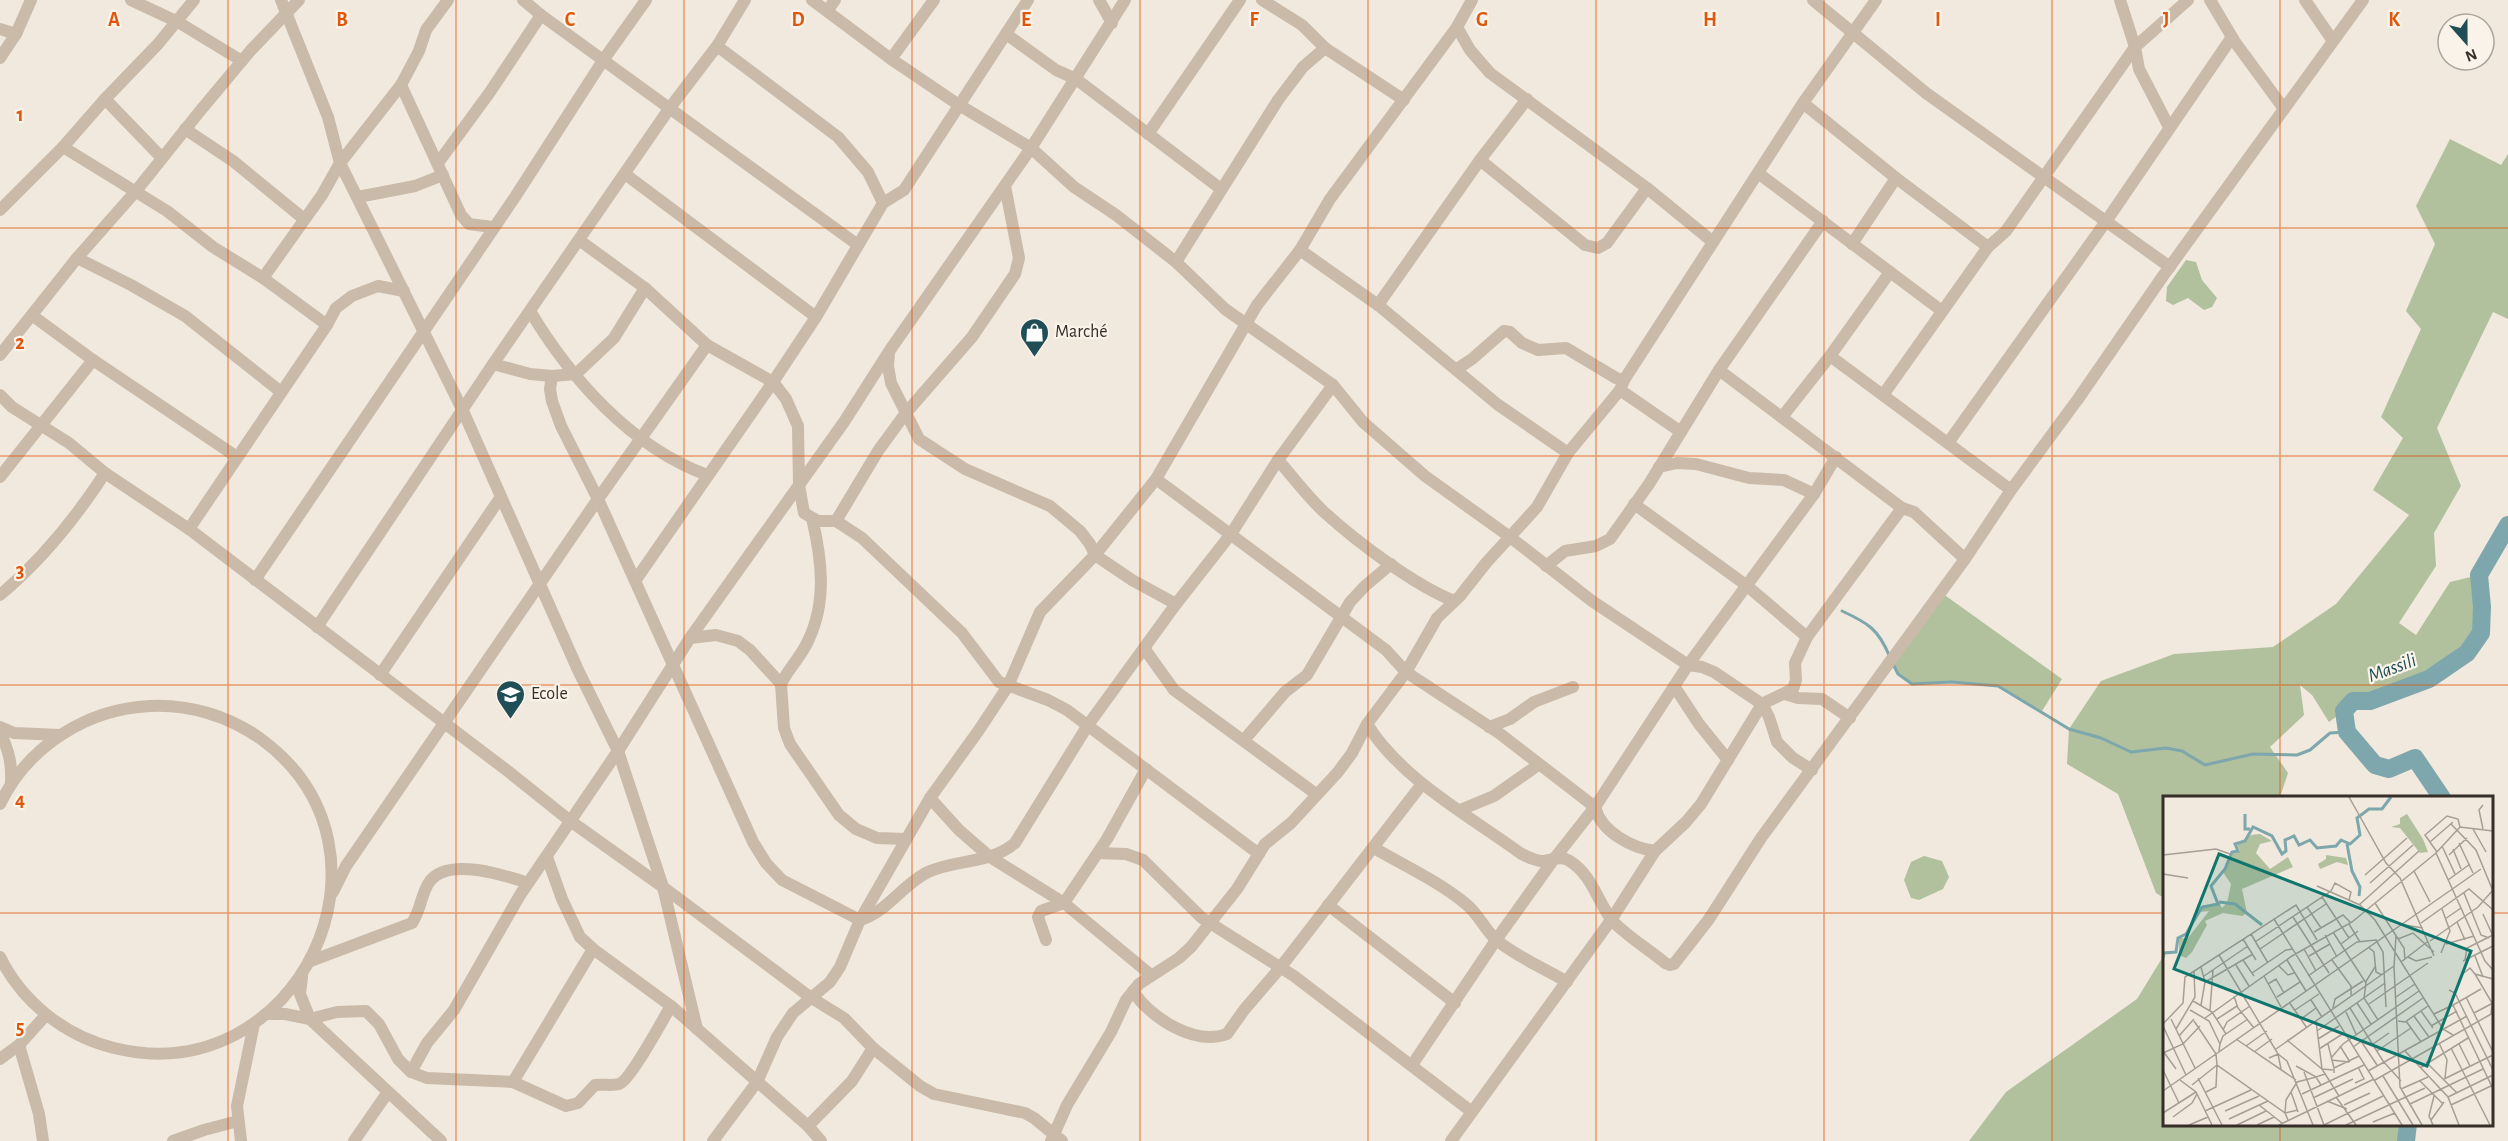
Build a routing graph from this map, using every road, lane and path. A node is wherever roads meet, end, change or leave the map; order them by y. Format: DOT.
graph roads {
  1 [pos="31,0"];
  2 [pos="131,0"];
  3 [pos="195,0"];
  4 [pos="281,0"];
  5 [pos="299,0"];
  6 [pos="448,0"];
  7 [pos="523,0"];
  8 [pos="646,0"];
  9 [pos="745,0"];
  10 [pos="812,0"];
  11 [pos="835,0"];
  12 [pos="934,0"];
  13 [pos="1028,0"];
  14 [pos="1099,0"];
  15 [pos="1125,0"];
  16 [pos="1240,0"];
  17 [pos="1262,0"];
  18 [pos="1472,0"];
  19 [pos="1813,0"];
  20 [pos="1876,0"];
  21 [pos="2120,0"];
  22 [pos="2188,0"];
  23 [pos="2210,0"];
  24 [pos="2305,0"];
  25 [pos="2363,0"];
  26 [pos="827,11"];
  27 [pos="287,14"];
  28 [pos="541,15"];
  29 [pos="178,22"];
  30 [pos="1112,23"];
  31 [pos="1457,27"];
  32 [pos="0,29"];
  33 [pos="1854,32"];
  34 [pos="16,34"];
  35 [pos="1006,34"];
  36 [pos="2232,37"];
  37 [pos="2332,41"];
  38 [pos="717,46"];
  39 [pos="2135,47"];
  40 [pos="1325,48"];
  41 [pos="0,58"];
  42 [pos="604,59"];
  43 [pos="891,59"];
  44 [pos="242,61"];
  45 [pos="1076,79"];
  46 [pos="401,85"];
  47 [pos="105,99"];
  48 [pos="1527,99"];
  49 [pos="1404,100"];
  50 [pos="1803,103"];
  51 [pos="959,105"];
  52 [pos="669,109"];
  53 [pos="2283,109"];
  54 [pos="2169,127"];
  55 [pos="185,129"];
  56 [pos="1148,134"];
  57 [pos="63,147"];
  58 [pos="1031,148"];
  59 [pos="162,158"];
  60 [pos="1480,160"];
  61 [pos="340,162"];
  62 [pos="440,169"];
  63 [pos="1758,173"];
  64 [pos="625,174"];
  65 [pos="2043,177"];
  66 [pos="1896,178"];
  67 [pos="1005,186"];
  68 [pos="1647,188"];
  69 [pos="1221,189"];
  70 [pos="136,190"];
  71 [pos="358,197"];
  72 [pos="883,203"];
  73 [pos="0,210"];
  74 [pos="304,219"];
  75 [pos="2107,220"];
  76 [pos="1823,222"];
  77 [pos="492,227"];
  78 [pos="579,240"];
  79 [pos="1713,242"];
  80 [pos="1852,244"];
  81 [pos="858,245"];
  82 [pos="1988,246"];
  83 [pos="1300,250"];
  84 [pos="76,258"];
  85 [pos="1176,262"];
  86 [pos="2170,267"];
  87 [pos="1890,272"];
  88 [pos="263,278"];
  89 [pos="645,288"];
  90 [pos="404,291"];
  91 [pos="1378,305"];
  92 [pos="530,311"];
  93 [pos="1942,311"];
  94 [pos="33,316"];
  95 [pos="816,317"];
  96 [pos="327,325"];
  97 [pos="1246,326"];
  98 [pos="424,330"];
  99 [pos="706,345"];
  100 [pos="890,350"];
  101 [pos="0,356"];
  102 [pos="1830,356"];
  103 [pos="93,360"];
  104 [pos="493,364"];
  105 [pos="1457,369"];
  106 [pos="1719,370"];
  107 [pos="576,374"];
  108 [pos="552,376"];
  109 [pos="773,382"];
  110 [pos="1333,385"];
  111 [pos="1622,385"];
  112 [pos="281,392"];
  113 [pos="0,394"];
  114 [pos="1882,395"];
  115 [pos="463,411"];
  116 [pos="905,414"];
  117 [pos="1782,417"];
  118 [pos="40,426"];
  119 [pos="1681,432"];
  120 [pos="641,437"];
  121 [pos="1948,443"];
  122 [pos="1568,453"];
  123 [pos="237,457"];
  124 [pos="1836,457"];
  125 [pos="1278,460"];
  126 [pos="1659,467"];
  127 [pos="105,473"];
  128 [pos="707,475"];
  129 [pos="0,477"];
  130 [pos="1156,479"];
  131 [pos="799,485"];
  132 [pos="2011,490"];
  133 [pos="1814,494"];
  134 [pos="500,498"];
  135 [pos="598,498"];
  136 [pos="1634,504"];
  137 [pos="1902,508"];
  138 [pos="812,518"];
  139 [pos="836,521"];
  140 [pos="189,529"];
  141 [pos="1231,534"];
  142 [pos="1510,537"];
  143 [pos="1095,555"];
  144 [pos="1965,559"];
  145 [pos="1391,564"];
  146 [pos="1546,566"];
  147 [pos="255,580"];
  148 [pos="635,580"];
  149 [pos="539,585"];
  150 [pos="1746,585"];
  151 [pos="0,595"];
  152 [pos="1454,601"];
  153 [pos="1176,604"];
  154 [pos="1341,616"];
  155 [pos="317,627"];
  156 [pos="1807,637"];
  157 [pos="690,638"];
  158 [pos="1144,648"];
  159 [pos="1688,665"];
  160 [pos="674,666"];
  161 [pos="1406,672"];
  162 [pos="380,675"];
  163 [pos="781,684"];
  164 [pos="1008,686"];
  165 [pos="1674,686"];
  166 [pos="1573,687"];
  167 [pos="1785,694"];
  168 [pos="1762,704"];
  169 [pos="1850,718"];
  170 [pos="444,723"];
  171 [pos="1367,724"];
  172 [pos="1088,725"];
  173 [pos="0,727"];
  174 [pos="1489,727"];
  175 [pos="0,732"];
  176 [pos="60,735"];
  177 [pos="1244,740"];
  178 [pos="618,751"];
  179 [pos="1728,760"];
  180 [pos="1538,765"];
  181 [pos="1146,769"];
  182 [pos="1812,770"];
  183 [pos="11,784"];
  184 [pos="1422,784"];
  185 [pos="1316,794"];
  186 [pos="930,798"];
  187 [pos="0,804"];
  188 [pos="1595,807"];
  189 [pos="1460,810"];
  190 [pos="569,820"];
  191 [pos="906,839"];
  192 [pos="1374,848"];
  193 [pos="1655,851"];
  194 [pos="1098,852"];
  195 [pos="1259,854"];
  196 [pos="547,856"];
  197 [pos="990,857"];
  198 [pos="1554,859"];
  199 [pos="528,883"];
  200 [pos="663,887"];
  201 [pos="331,896"];
  202 [pos="1064,903"];
  203 [pos="1329,905"];
  204 [pos="860,920"];
  205 [pos="1611,920"];
  206 [pos="1211,924"];
  207 [pos="1046,940"];
  208 [pos="1496,940"];
  209 [pos="593,949"];
  210 [pos="0,957"];
  211 [pos="311,961"];
  212 [pos="1280,968"];
  213 [pos="1151,975"];
  214 [pos="302,976"];
  215 [pos="1567,982"];
  216 [pos="1133,991"];
  217 [pos="810,997"];
  218 [pos="1455,1003"];
  219 [pos="670,1006"];
  220 [pos="268,1014"];
  221 [pos="46,1015"];
  222 [pos="310,1019"];
  223 [pos="254,1024"];
  224 [pos="697,1029"];
  225 [pos="19,1046"];
  226 [pos="873,1048"];
  227 [pos="0,1059"];
  228 [pos="1412,1065"];
  229 [pos="411,1072"];
  230 [pos="513,1082"];
  231 [pos="757,1082"];
  232 [pos="388,1092"];
  233 [pos="1472,1112"];
  234 [pos="238,1121"];
  235 [pos="808,1126"];
  236 [pos="1056,1139"];
  237 [pos="43,1141"];
  238 [pos="173,1141"];
  239 [pos="241,1141"];
  240 [pos="354,1141"];
  241 [pos="441,1141"];
  242 [pos="712,1141"];
  243 [pos="821,1141"];
  244 [pos="1452,1141"];
  1 -- 34 [label="street"];
  2 -- 29 [label="street"];
  3 -- 29 [label="street"];
  4 -- 27 [label="street"];
  5 -- 27 [label="street"];
  6 -- 46 [label="street"];
  7 -- 28 [label="street"];
  8 -- 42 [label="street"];
  9 -- 38 [label="street"];
  10 -- 26 [label="street"];
  11 -- 26 [label="street"];
  12 -- 43 [label="street"];
  13 -- 35 [label="street"];
  14 -- 30 [label="street"];
  15 -- 30 [label="street"];
  16 -- 56 [label="street"];
  17 -- 40 [label="street"];
  18 -- 31 [label="street"];
  19 -- 33 [label="street"];
  20 -- 33 [label="street"];
  21 -- 39 [label="street"];
  22 -- 39 [label="street"];
  23 -- 36 [label="street"];
  24 -- 37 [label="street"];
  25 -- 37 [label="street"];
  26 -- 43 [label="street"];
  27 -- 44 [label="street"];
  27 -- 61 [label="street"];
  28 -- 42 [label="street"];
  28 -- 62 [label="street"];
  29 -- 44 [label="street"];
  29 -- 47 [label="street"];
  30 -- 45 [label="street"];
  31 -- 48 [label="street"];
  31 -- 49 [label="street"];
  32 -- 34 [label="street"];
  33 -- 50 [label="street"];
  33 -- 65 [label="street"];
  34 -- 41 [label="street"];
  35 -- 45 [label="street"];
  35 -- 51 [label="street"];
  36 -- 53 [label="street"];
  36 -- 54 [label="street"];
  37 -- 53 [label="street"];
  38 -- 52 [label="street"];
  38 -- 72 [label="street"];
  39 -- 54 [label="street"];
  39 -- 65 [label="street"];
  40 -- 49 [label="street"];
  40 -- 69 [label="street"];
  42 -- 52 [label="street"];
  42 -- 77 [label="street"];
  43 -- 51 [label="street"];
  44 -- 55 [label="street"];
  45 -- 56 [label="street"];
  45 -- 58 [label="street"];
  46 -- 61 [label="street"];
  46 -- 62 [label="street"];
  47 -- 57 [label="street"];
  47 -- 59 [label="street"];
  48 -- 60 [label="street"];
  48 -- 68 [label="street"];
  49 -- 83 [label="street"];
  50 -- 63 [label="street"];
  50 -- 66 [label="street"];
  51 -- 58 [label="street"];
  51 -- 72 [label="street"];
  52 -- 64 [label="street"];
  52 -- 81 [label="street"];
  53 -- 86 [label="street"];
  54 -- 75 [label="street"];
  55 -- 59 [label="street"];
  55 -- 74 [label="street"];
  56 -- 69 [label="street"];
  57 -- 70 [label="street"];
  57 -- 73 [label="street"];
  58 -- 67 [label="street"];
  58 -- 85 [label="street"];
  59 -- 70 [label="street"];
  60 -- 68 [label="street"];
  60 -- 91 [label="street"];
  61 -- 71 [label="street"];
  61 -- 74 [label="street"];
  62 -- 71 [label="street"];
  62 -- 77 [label="street"];
  63 -- 76 [label="street"];
  63 -- 79 [label="street"];
  64 -- 78 [label="street"];
  64 -- 95 [label="street"];
  65 -- 75 [label="street"];
  65 -- 82 [label="street"];
  66 -- 80 [label="street"];
  66 -- 82 [label="street"];
  67 -- 100 [label="street"];
  67 -- 116 [label="street"];
  68 -- 79 [label="street"];
  69 -- 85 [label="street"];
  70 -- 84 [label="street"];
  70 -- 88 [label="street"];
  71 -- 90 [label="street"];
  72 -- 81 [label="street"];
  74 -- 88 [label="street"];
  75 -- 86 [label="street"];
  75 -- 121 [label="street"];
  76 -- 80 [label="street"];
  76 -- 106 [label="street"];
  77 -- 98 [label="street"];
  78 -- 89 [label="street"];
  78 -- 92 [label="street"];
  79 -- 111 [label="street"];
  80 -- 87 [label="street"];
  81 -- 95 [label="street"];
  82 -- 93 [label="street"];
  83 -- 91 [label="street"];
  83 -- 97 [label="street"];
  84 -- 94 [label="street"];
  84 -- 112 [label="street"];
  85 -- 97 [label="street"];
  86 -- 132 [label="street"];
  87 -- 93 [label="street"];
  87 -- 102 [label="street"];
  88 -- 96 [label="street"];
  89 -- 99 [label="street"];
  89 -- 107 [label="street"];
  90 -- 96 [label="street"];
  90 -- 98 [label="street"];
  91 -- 105 [label="street"];
  92 -- 104 [label="street"];
  92 -- 107 [label="street"];
  93 -- 114 [label="street"];
  94 -- 101 [label="street"];
  94 -- 103 [label="street"];
  95 -- 109 [label="street"];
  96 -- 112 [label="street"];
  97 -- 110 [label="street"];
  97 -- 130 [label="street"];
  98 -- 115 [label="street"];
  98 -- 147 [label="street"];
  99 -- 109 [label="street"];
  99 -- 120 [label="street"];
  100 -- 116 [label="street"];
  100 -- 131 [label="street"];
  102 -- 114 [label="street"];
  102 -- 117 [label="street"];
  103 -- 118 [label="street"];
  103 -- 123 [label="street"];
  104 -- 108 [label="street"];
  104 -- 115 [label="street"];
  105 -- 111 [label="street"];
  105 -- 122 [label="street"];
  106 -- 117 [label="street"];
  106 -- 119 [label="street"];
  107 -- 108 [label="street"];
  107 -- 120 [label="street"];
  108 -- 135 [label="street"];
  109 -- 128 [label="street"];
  109 -- 131 [label="street"];
  110 -- 125 [label="street"];
  110 -- 142 [label="street"];
  111 -- 119 [label="street"];
  111 -- 122 [label="street"];
  112 -- 123 [label="street"];
  113 -- 118 [label="street"];
  114 -- 121 [label="street"];
  115 -- 134 [label="street"];
  115 -- 155 [label="street"];
  116 -- 139 [label="street"];
  116 -- 143 [label="street"];
  117 -- 124 [label="street"];
  118 -- 127 [label="street"];
  118 -- 129 [label="street"];
  119 -- 126 [label="street"];
  120 -- 128 [label="street"];
  120 -- 135 [label="street"];
  121 -- 132 [label="street"];
  122 -- 142 [label="street"];
  123 -- 140 [label="street"];
  124 -- 133 [label="street"];
  124 -- 137 [label="street"];
  125 -- 141 [label="street"];
  125 -- 145 [label="street"];
  126 -- 133 [label="street"];
  126 -- 136 [label="street"];
  127 -- 140 [label="street"];
  127 -- 151 [label="street"];
  128 -- 148 [label="street"];
  130 -- 141 [label="street"];
  130 -- 143 [label="street"];
  131 -- 138 [label="street"];
  131 -- 157 [label="street"];
  132 -- 144 [label="street"];
  133 -- 150 [label="street"];
  134 -- 149 [label="street"];
  134 -- 162 [label="street"];
  135 -- 148 [label="street"];
  135 -- 149 [label="street"];
  136 -- 146 [label="street"];
  136 -- 150 [label="street"];
  137 -- 144 [label="street"];
  137 -- 156 [label="street"];
  138 -- 139 [label="street"];
  138 -- 163 [label="street"];
  139 -- 164 [label="street"];
  140 -- 147 [label="street"];
  141 -- 153 [label="street"];
  141 -- 154 [label="street"];
  142 -- 146 [label="street"];
  142 -- 152 [label="street"];
  143 -- 153 [label="street"];
  143 -- 164 [label="street"];
  144 -- 169 [label="street"];
  145 -- 152 [label="street"];
  145 -- 154 [label="street"];
  146 -- 159 [label="street"];
  147 -- 155 [label="street"];
  148 -- 160 [label="street"];
  149 -- 170 [label="street"];
  149 -- 178 [label="street"];
  150 -- 156 [label="street"];
  150 -- 159 [label="street"];
  152 -- 161 [label="street"];
  153 -- 158 [label="street"];
  154 -- 161 [label="street"];
  154 -- 177 [label="street"];
  155 -- 162 [label="street"];
  156 -- 167 [label="street"];
  157 -- 160 [label="street"];
  157 -- 163 [label="street"];
  158 -- 172 [label="street"];
  158 -- 177 [label="street"];
  159 -- 165 [label="street"];
  159 -- 168 [label="street"];
  160 -- 178 [label="street"];
  160 -- 204 [label="street"];
  161 -- 171 [label="street"];
  161 -- 174 [label="street"];
  162 -- 170 [label="street"];
  163 -- 191 [label="street"];
  164 -- 172 [label="street"];
  164 -- 186 [label="street"];
  165 -- 179 [label="street"];
  165 -- 188 [label="street"];
  166 -- 174 [label="street"];
  167 -- 168 [label="street"];
  167 -- 169 [label="street"];
  168 -- 179 [label="street"];
  168 -- 182 [label="street"];
  169 -- 182 [label="street"];
  170 -- 190 [label="street"];
  170 -- 201 [label="street"];
  171 -- 184 [label="street"];
  171 -- 185 [label="street"];
  172 -- 181 [label="street"];
  172 -- 197 [label="street"];
  173 -- 176 [label="street"];
  174 -- 180 [label="street"];
  175 -- 183 [label="street"];
  176 -- 183 [label="street"];
  176 -- 201 [label="street"];
  177 -- 185 [label="street"];
  178 -- 190 [label="street"];
  178 -- 200 [label="street"];
  179 -- 193 [label="street"];
  180 -- 188 [label="street"];
  180 -- 189 [label="street"];
  181 -- 194 [label="street"];
  181 -- 195 [label="street"];
  182 -- 205 [label="street"];
  183 -- 187 [label="street"];
  184 -- 189 [label="street"];
  184 -- 192 [label="street"];
  185 -- 195 [label="street"];
  186 -- 191 [label="street"];
  186 -- 197 [label="street"];
  188 -- 193 [label="street"];
  188 -- 198 [label="street"];
  189 -- 198 [label="street"];
  190 -- 196 [label="street"];
  190 -- 200 [label="street"];
  191 -- 204 [label="street"];
  192 -- 203 [label="street"];
  192 -- 208 [label="street"];
  193 -- 205 [label="street"];
  194 -- 202 [label="street"];
  194 -- 206 [label="street"];
  195 -- 206 [label="street"];
  196 -- 199 [label="street"];
  196 -- 209 [label="street"];
  197 -- 202 [label="street"];
  197 -- 204 [label="street"];
  198 -- 205 [label="street"];
  198 -- 208 [label="street"];
  199 -- 211 [label="street"];
  199 -- 229 [label="street"];
  200 -- 217 [label="street"];
  200 -- 224 [label="street"];
  201 -- 211 [label="street"];
  202 -- 207 [label="street"];
  202 -- 213 [label="street"];
  203 -- 212 [label="street"];
  203 -- 218 [label="street"];
  204 -- 217 [label="street"];
  205 -- 215 [label="street"];
  206 -- 212 [label="street"];
  206 -- 213 [label="street"];
  208 -- 215 [label="street"];
  208 -- 218 [label="street"];
  209 -- 219 [label="street"];
  209 -- 230 [label="street"];
  210 -- 221 [label="street"];
  211 -- 214 [label="street"];
  212 -- 216 [label="street"];
  212 -- 228 [label="street"];
  213 -- 216 [label="street"];
  214 -- 220 [label="street"];
  214 -- 222 [label="street"];
  215 -- 233 [label="street"];
  216 -- 236 [label="street"];
  217 -- 226 [label="street"];
  217 -- 231 [label="street"];
  218 -- 228 [label="street"];
  219 -- 224 [label="street"];
  219 -- 230 [label="street"];
  220 -- 222 [label="street"];
  220 -- 223 [label="street"];
  221 -- 223 [label="street"];
  221 -- 225 [label="street"];
  222 -- 229 [label="street"];
  222 -- 232 [label="street"];
  223 -- 234 [label="street"];
  224 -- 231 [label="street"];
  225 -- 227 [label="street"];
  225 -- 237 [label="street"];
  226 -- 235 [label="street"];
  226 -- 236 [label="street"];
  228 -- 233 [label="street"];
  229 -- 230 [label="street"];
  231 -- 235 [label="street"];
  231 -- 242 [label="street"];
  232 -- 240 [label="street"];
  232 -- 241 [label="street"];
  233 -- 244 [label="street"];
  234 -- 238 [label="street"];
  234 -- 239 [label="street"];
  235 -- 243 [label="street"];
}
